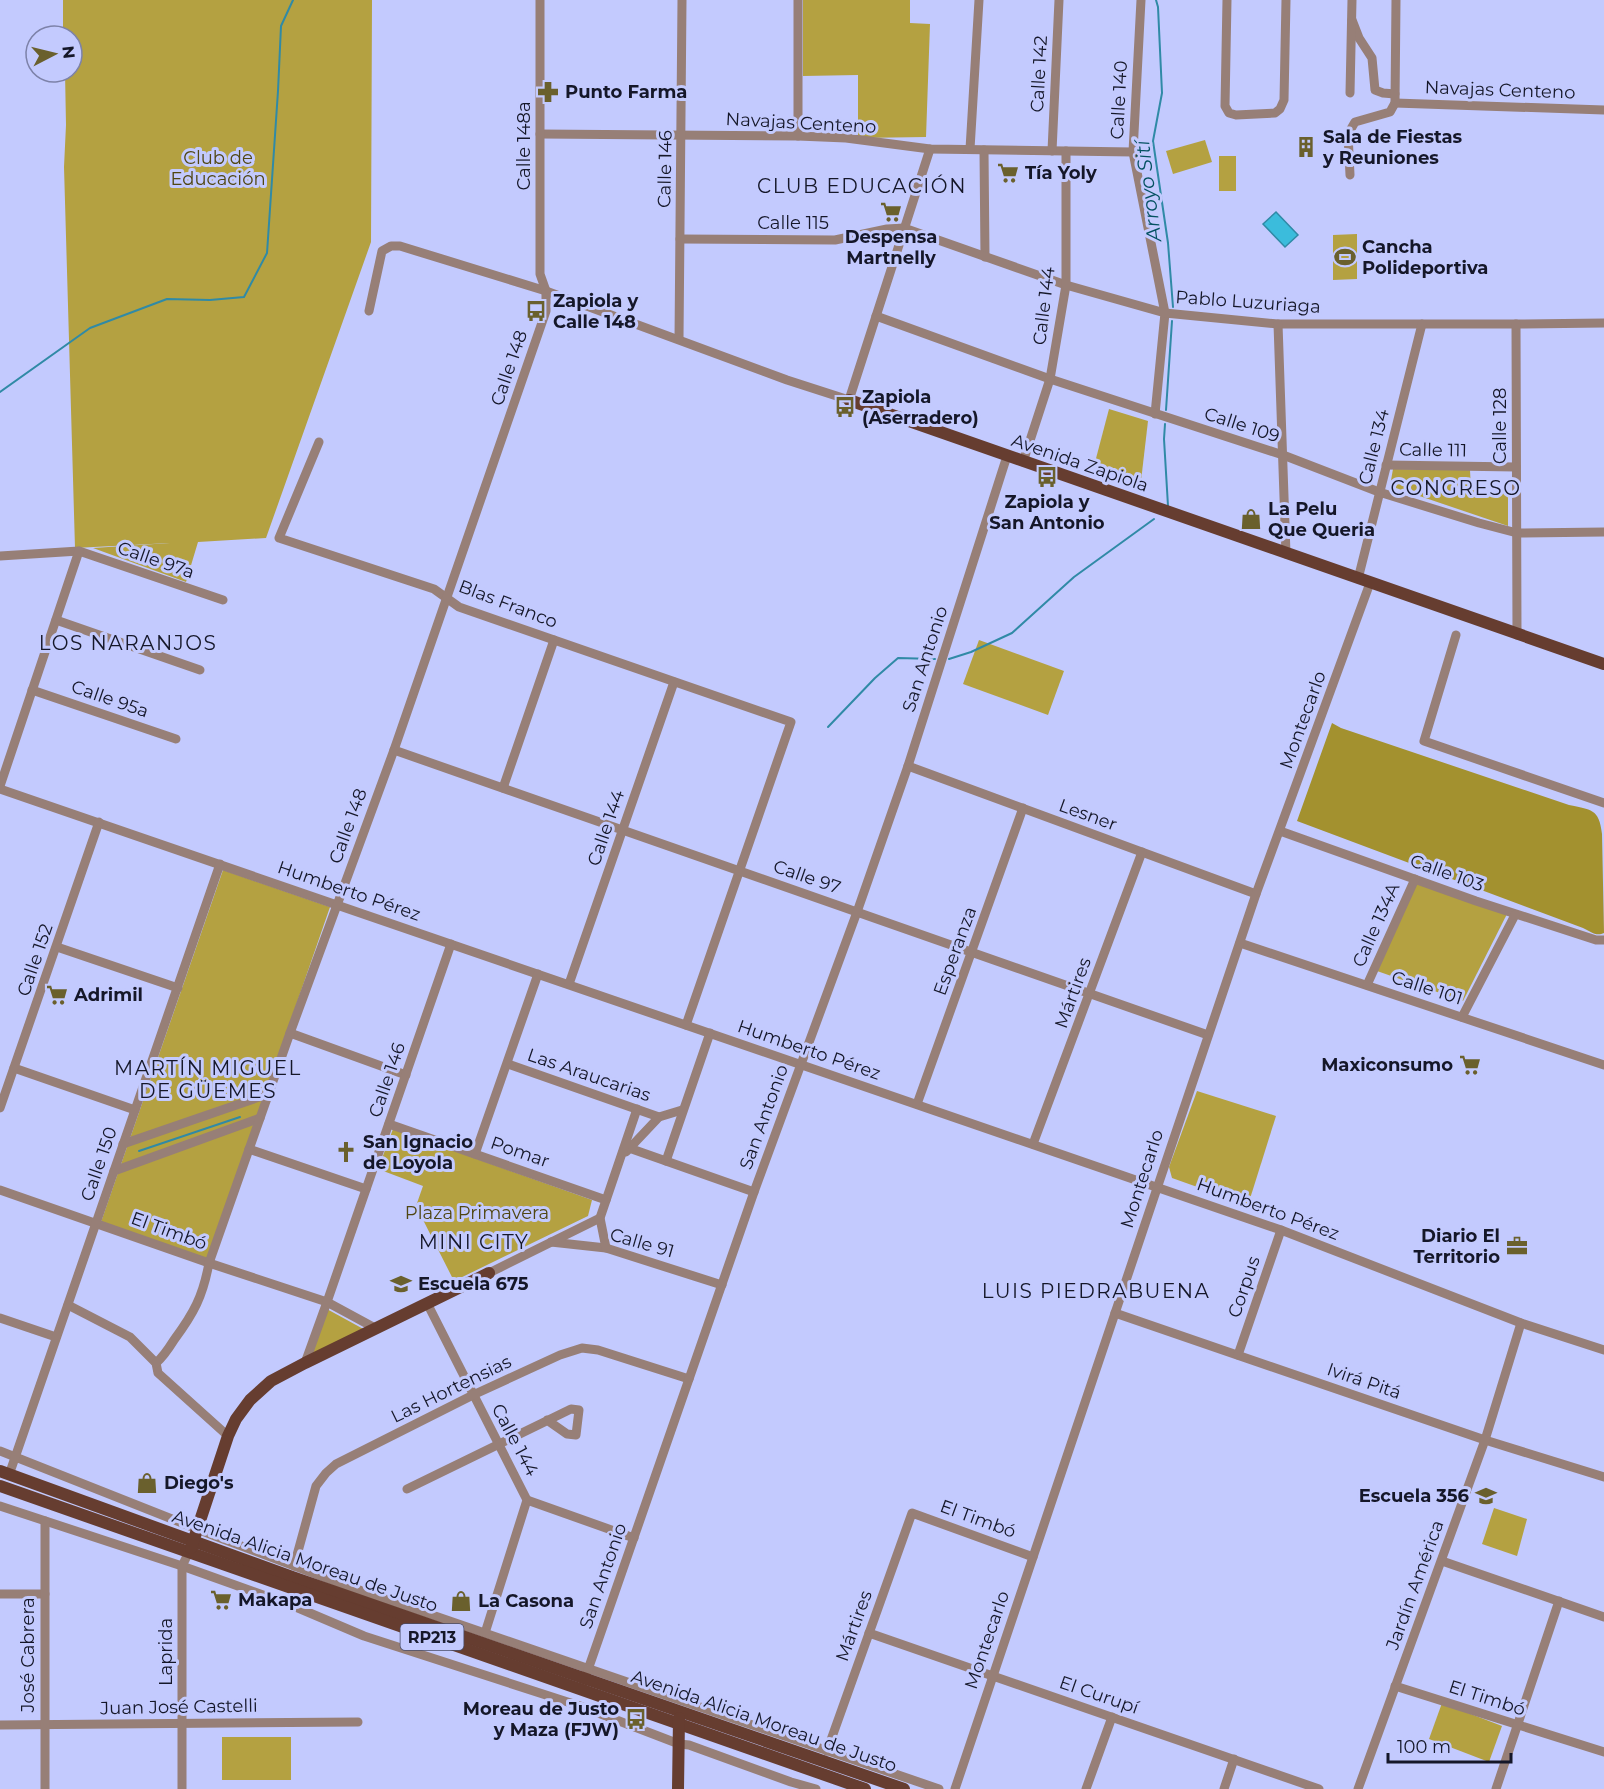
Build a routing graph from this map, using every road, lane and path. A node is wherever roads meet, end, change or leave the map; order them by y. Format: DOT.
graph roads {
  1 [pos="540,0"];
  2 [pos="682,0"];
  3 [pos="798,0"];
  4 [pos="979,0"];
  5 [pos="1059,0"];
  6 [pos="1141,0"];
  7 [pos="1227,0"];
  8 [pos="1286,0"];
  9 [pos="1352,0"];
  10 [pos="1396,0"];
  11 [pos="1352,20"];
  12 [pos="1350,93"];
  13 [pos="1395,98"];
  14 [pos="1604,110"];
  15 [pos="540,134"];
  16 [pos="682,135"];
  17 [pos="798,136"];
  18 [pos="930,149"];
  19 [pos="970,149"];
  20 [pos="984,150"];
  21 [pos="1052,151"];
  22 [pos="1066,151"];
  23 [pos="1132,152"];
  24 [pos="1350,175"];
  25 [pos="904,228"];
  26 [pos="680,239"];
  27 [pos="986,257"];
  28 [pos="1066,285"];
  29 [pos="546,291"];
  30 [pos="369,311"];
  31 [pos="1165,313"];
  32 [pos="876,316"];
  33 [pos="1604,322"];
  34 [pos="1278,324"];
  35 [pos="1422,324"];
  36 [pos="1516,324"];
  37 [pos="680,339"];
  38 [pos="1050,379"];
  39 [pos="849,400"];
  40 [pos="1155,414"];
  41 [pos="319,442"];
  42 [pos="1283,455"];
  43 [pos="1007,456"];
  44 [pos="1023,462"];
  45 [pos="1386,465"];
  46 [pos="1516,467"];
  47 [pos="1380,492"];
  48 [pos="1604,532"];
  49 [pos="1517,533"];
  50 [pos="79,551"];
  51 [pos="1286,554"];
  52 [pos="0,556"];
  53 [pos="1358,579"];
  54 [pos="1371,583"];
  55 [pos="446,598"];
  56 [pos="223,600"];
  57 [pos="56,620"];
  58 [pos="1456,635"];
  59 [pos="1517,635"];
  60 [pos="554,640"];
  61 [pos="1604,664"];
  62 [pos="200,669"];
  63 [pos="674,682"];
  64 [pos="32,690"];
  65 [pos="177,739"];
  66 [pos="394,750"];
  67 [pos="908,766"];
  68 [pos="0,787"];
  69 [pos="503,788"];
  70 [pos="1604,802"];
  71 [pos="1023,808"];
  72 [pos="99,822"];
  73 [pos="622,830"];
  74 [pos="1280,831"];
  75 [pos="1142,852"];
  76 [pos="220,864"];
  77 [pos="739,871"];
  78 [pos="1414,879"];
  79 [pos="1256,894"];
  80 [pos="336,904"];
  81 [pos="856,912"];
  82 [pos="1515,915"];
  83 [pos="1604,940"];
  84 [pos="1240,943"];
  85 [pos="451,944"];
  86 [pos="57,947"];
  87 [pos="972,952"];
  88 [pos="538,974"];
  89 [pos="569,984"];
  90 [pos="1367,985"];
  91 [pos="178,988"];
  92 [pos="1090,993"];
  93 [pos="1462,1017"];
  94 [pos="686,1025"];
  95 [pos="290,1033"];
  96 [pos="710,1033"];
  97 [pos="1208,1035"];
  98 [pos="508,1064"];
  99 [pos="800,1064"];
  100 [pos="1604,1065"];
  101 [pos="14,1068"];
  102 [pos="406,1074"];
  103 [pos="268,1094"];
  104 [pos="917,1104"];
  105 [pos="0,1108"];
  106 [pos="638,1109"];
  107 [pos="135,1110"];
  108 [pos="682,1110"];
  109 [pos="659,1117"];
  110 [pos="260,1118"];
  111 [pos="389,1124"];
  112 [pos="123,1144"];
  113 [pos="1033,1144"];
  114 [pos="629,1148"];
  115 [pos="249,1149"];
  116 [pos="475,1154"];
  117 [pos="621,1158"];
  118 [pos="666,1161"];
  119 [pos="114,1171"];
  120 [pos="1157,1187"];
  121 [pos="366,1189"];
  122 [pos="0,1190"];
  123 [pos="754,1192"];
  124 [pos="606,1200"];
  125 [pos="600,1218"];
  126 [pos="96,1223"];
  127 [pos="1281,1230"];
  128 [pos="551,1242"];
  129 [pos="606,1248"];
  130 [pos="208,1263"];
  131 [pos="489,1273"];
  132 [pos="722,1285"];
  133 [pos="327,1302"];
  134 [pos="427,1303"];
  135 [pos="68,1305"];
  136 [pos="1115,1313"];
  137 [pos="0,1318"];
  138 [pos="1521,1323"];
  139 [pos="375,1328"];
  140 [pos="56,1337"];
  141 [pos="1604,1350"];
  142 [pos="1238,1354"];
  143 [pos="156,1363"];
  144 [pos="305,1363"];
  145 [pos="689,1379"];
  146 [pos="473,1395"];
  147 [pos="547,1420"];
  148 [pos="228,1436"];
  149 [pos="1485,1440"];
  150 [pos="498,1444"];
  151 [pos="0,1451"];
  152 [pos="15,1456"];
  153 [pos="4,1473"];
  154 [pos="1604,1477"];
  155 [pos="0,1486"];
  156 [pos="407,1489"];
  157 [pos="528,1500"];
  158 [pos="0,1506"];
  159 [pos="912,1512"];
  160 [pos="45,1521"];
  161 [pos="197,1529"];
  162 [pos="634,1538"];
  163 [pos="191,1546"];
  164 [pos="1033,1557"];
  165 [pos="1442,1562"];
  166 [pos="182,1566"];
  167 [pos="294,1566"];
  168 [pos="0,1594"];
  169 [pos="45,1594"];
  170 [pos="1559,1601"];
  171 [pos="1604,1617"];
  172 [pos="485,1633"];
  173 [pos="869,1633"];
  174 [pos="993,1676"];
  175 [pos="584,1680"];
  176 [pos="1395,1686"];
  177 [pos="678,1710"];
  178 [pos="1112,1717"];
  179 [pos="358,1722"];
  180 [pos="182,1724"];
  181 [pos="679,1724"];
  182 [pos="0,1725"];
  183 [pos="1517,1725"];
  184 [pos="44,1726"];
  185 [pos="678,1744"];
  186 [pos="827,1751"];
  187 [pos="1604,1752"];
  188 [pos="1234,1759"];
  189 [pos="907,1784"];
  190 [pos="791,1785"];
  191 [pos="45,1789"];
  192 [pos="182,1789"];
  193 [pos="678,1789"];
  194 [pos="816,1789"];
  195 [pos="865,1789"];
  196 [pos="909,1789"];
  197 [pos="939,1789"];
  198 [pos="955,1789"];
  199 [pos="1086,1789"];
  200 [pos="1224,1789"];
  201 [pos="1319,1789"];
  202 [pos="1358,1789"];
  203 [pos="1496,1789"];
  1 -- 15 [label="street, Calle 148a"];
  2 -- 16 [label="street, Calle 146"];
  3 -- 17 [label="street"];
  4 -- 19 [label="street"];
  5 -- 21 [label="street, Calle 142"];
  6 -- 23 [label="street, Calle 140"];
  7 -- 8 [label="street"];
  9 -- 11 [label="street"];
  10 -- 13 [label="street"];
  11 -- 12 [label="street"];
  11 -- 13 [label="street"];
  13 -- 14 [label="street, Navajas Centeno"];
  13 -- 24 [label="street"];
  15 -- 16 [label="street, Navajas Centeno"];
  15 -- 29 [label="street, Calle 148a"];
  16 -- 17 [label="street, Navajas Centeno"];
  16 -- 26 [label="street, Calle 146"];
  17 -- 18 [label="street, Navajas Centeno"];
  18 -- 19 [label="street, Navajas Centeno"];
  18 -- 25 [label="street"];
  19 -- 20 [label="street, Navajas Centeno"];
  20 -- 21 [label="street, Navajas Centeno"];
  20 -- 27 [label="street"];
  21 -- 22 [label="street, Navajas Centeno"];
  22 -- 23 [label="street, Navajas Centeno"];
  22 -- 28 [label="street, Calle 144"];
  23 -- 31 [label="street, Calle 140"];
  25 -- 26 [label="street, Calle 115"];
  25 -- 27 [label="street, Pablo Luzuriaga"];
  25 -- 32 [label="street"];
  26 -- 37 [label="street, Calle 146"];
  27 -- 28 [label="street, Pablo Luzuriaga"];
  28 -- 31 [label="street, Pablo Luzuriaga"];
  28 -- 38 [label="street, Calle 144"];
  29 -- 30 [label="street, Avenida Zapiola"];
  29 -- 37 [label="street, Avenida Zapiola"];
  29 -- 55 [label="street, Calle 148"];
  31 -- 34 [label="street, Pablo Luzuriaga"];
  31 -- 40 [label="street, Calle 140"];
  32 -- 38 [label="street, Calle 109"];
  32 -- 39 [label="street"];
  33 -- 36 [label="street, Pablo Luzuriaga"];
  34 -- 35 [label="street, Pablo Luzuriaga"];
  34 -- 42 [label="street"];
  35 -- 36 [label="street, Pablo Luzuriaga"];
  35 -- 45 [label="street, Calle 134"];
  36 -- 46 [label="street, Calle 128"];
  37 -- 39 [label="street, Avenida Zapiola"];
  38 -- 40 [label="street, Calle 109"];
  38 -- 44 [label="street, Calle 144"];
  39 -- 43 [label="main road, Avenida Zapiola"];
  40 -- 42 [label="street, Calle 109"];
  41 -- 55 [label="street, Blas Franco"];
  42 -- 47 [label="street, Calle 109"];
  42 -- 51 [label="street"];
  43 -- 44 [label="main road, Avenida Zapiola"];
  43 -- 67 [label="street, San Antonio"];
  44 -- 51 [label="main road, Avenida Zapiola"];
  45 -- 46 [label="street, Calle 111"];
  45 -- 47 [label="street, Calle 134"];
  46 -- 49 [label="street, Calle 128"];
  47 -- 49 [label="street, Calle 109"];
  47 -- 53 [label="street, Calle 134"];
  48 -- 49 [label="street, Calle 109"];
  49 -- 59 [label="street, Calle 128"];
  50 -- 52 [label="street"];
  50 -- 56 [label="street, Calle 97a"];
  50 -- 57 [label="street"];
  51 -- 53 [label="main road, Avenida Zapiola"];
  53 -- 54 [label="main road, Avenida Zapiola"];
  54 -- 59 [label="main road, Avenida Zapiola"];
  54 -- 74 [label="street, Montecarlo"];
  55 -- 60 [label="street, Blas Franco"];
  55 -- 66 [label="street, Calle 148"];
  57 -- 62 [label="street"];
  57 -- 64 [label="street"];
  58 -- 70 [label="street"];
  59 -- 61 [label="main road, Avenida Zapiola"];
  60 -- 63 [label="street, Blas Franco"];
  60 -- 69 [label="street"];
  63 -- 73 [label="street, Calle 144"];
  63 -- 77 [label="street, Blas Franco"];
  64 -- 65 [label="street, Calle 95a"];
  64 -- 68 [label="street"];
  66 -- 69 [label="street, Calle 97"];
  66 -- 80 [label="street, Calle 148"];
  67 -- 71 [label="street, Lesner"];
  67 -- 81 [label="street, San Antonio"];
  68 -- 72 [label="street, Humberto Pérez"];
  69 -- 73 [label="street, Calle 97"];
  71 -- 75 [label="street, Lesner"];
  71 -- 87 [label="street, Esperanza"];
  72 -- 76 [label="street, Humberto Pérez"];
  72 -- 86 [label="street, Calle 152"];
  73 -- 77 [label="street, Calle 97"];
  73 -- 89 [label="street, Calle 144"];
  74 -- 78 [label="street, Calle 103"];
  74 -- 79 [label="street, Montecarlo"];
  75 -- 79 [label="street, Lesner"];
  75 -- 92 [label="street, Mártires"];
  76 -- 80 [label="street, Humberto Pérez"];
  76 -- 91 [label="street, Calle 150"];
  77 -- 81 [label="street, Calle 97"];
  77 -- 94 [label="street"];
  78 -- 82 [label="street, Calle 103"];
  78 -- 90 [label="street, Calle 134A"];
  79 -- 84 [label="street, Montecarlo"];
  80 -- 85 [label="street, Humberto Pérez"];
  80 -- 95 [label="street, Calle 148"];
  81 -- 87 [label="street, Calle 97"];
  81 -- 99 [label="street, San Antonio"];
  82 -- 83 [label="street, Calle 103"];
  82 -- 93 [label="street"];
  84 -- 90 [label="street, Calle 101"];
  84 -- 97 [label="street, Montecarlo"];
  85 -- 88 [label="street, Humberto Pérez"];
  85 -- 102 [label="street, Calle 146"];
  86 -- 91 [label="street"];
  86 -- 101 [label="street, Calle 152"];
  87 -- 92 [label="street, Calle 97"];
  87 -- 104 [label="street, Esperanza"];
  88 -- 89 [label="street, Humberto Pérez"];
  88 -- 98 [label="street"];
  89 -- 94 [label="street, Humberto Pérez"];
  90 -- 93 [label="street, Calle 101"];
  91 -- 107 [label="street, Calle 150"];
  92 -- 97 [label="street, Calle 97"];
  92 -- 113 [label="street, Mártires"];
  93 -- 100 [label="street, Calle 101"];
  94 -- 96 [label="street, Humberto Pérez"];
  95 -- 102 [label="street"];
  95 -- 103 [label="street, Calle 148"];
  96 -- 99 [label="street, Humberto Pérez"];
  96 -- 108 [label="street"];
  97 -- 120 [label="street, Montecarlo"];
  98 -- 106 [label="street, Las Araucarias"];
  98 -- 116 [label="street"];
  99 -- 104 [label="street, Humberto Pérez"];
  99 -- 123 [label="street, San Antonio"];
  101 -- 105 [label="street, Calle 152"];
  101 -- 107 [label="street"];
  102 -- 111 [label="street, Calle 146"];
  103 -- 110 [label="street, Calle 148"];
  103 -- 112 [label="street"];
  104 -- 113 [label="street, Humberto Pérez"];
  106 -- 109 [label="street, Las Araucarias"];
  106 -- 117 [label="street"];
  107 -- 112 [label="street, Calle 150"];
  108 -- 109 [label="street"];
  108 -- 118 [label="street"];
  109 -- 114 [label="street"];
  110 -- 115 [label="street, Calle 148"];
  110 -- 119 [label="street"];
  111 -- 116 [label="street, Pomar"];
  111 -- 121 [label="street, Calle 146"];
  112 -- 119 [label="street, Calle 150"];
  113 -- 120 [label="street, Humberto Pérez"];
  114 -- 117 [label="street"];
  114 -- 118 [label="street"];
  115 -- 121 [label="street"];
  115 -- 130 [label="street, Calle 148"];
  116 -- 124 [label="street, Pomar"];
  117 -- 124 [label="street"];
  118 -- 123 [label="street"];
  119 -- 126 [label="street, Calle 150"];
  120 -- 127 [label="street, Humberto Pérez"];
  120 -- 136 [label="street, Montecarlo"];
  121 -- 133 [label="street, Calle 146"];
  122 -- 126 [label="street, El Timbó"];
  123 -- 132 [label="street, San Antonio"];
  124 -- 125 [label="street"];
  125 -- 128 [label="street"];
  125 -- 129 [label="street"];
  126 -- 130 [label="street, El Timbó"];
  126 -- 135 [label="street, Calle 150"];
  127 -- 138 [label="street, Humberto Pérez"];
  127 -- 142 [label="street, Corpus"];
  128 -- 129 [label="street, Calle 91"];
  128 -- 131 [label="street"];
  129 -- 132 [label="street, Calle 91"];
  130 -- 133 [label="street, El Timbó"];
  130 -- 143 [label="street, Calle 148"];
  131 -- 134 [label="main road"];
  132 -- 145 [label="street, San Antonio"];
  133 -- 139 [label="street, El Timbó"];
  133 -- 144 [label="street, Calle 146"];
  134 -- 139 [label="main road"];
  134 -- 146 [label="street, Calle 144"];
  135 -- 140 [label="street, Calle 150"];
  135 -- 143 [label="street"];
  136 -- 142 [label="street, Ivirá Pitá"];
  136 -- 164 [label="street, Montecarlo"];
  137 -- 140 [label="street"];
  138 -- 141 [label="street, Humberto Pérez"];
  138 -- 149 [label="street, Jardín América"];
  139 -- 144 [label="main road"];
  140 -- 152 [label="street, Calle 150"];
  142 -- 149 [label="street, Ivirá Pitá"];
  143 -- 148 [label="street"];
  144 -- 148 [label="main road"];
  145 -- 146 [label="street, Las Hortensias"];
  145 -- 162 [label="street, San Antonio"];
  146 -- 150 [label="street, Calle 144"];
  146 -- 167 [label="street, Las Hortensias"];
  147 -- 150 [label="street"];
  148 -- 161 [label="main road"];
  149 -- 154 [label="street, Ivirá Pitá"];
  149 -- 165 [label="street, Jardín América"];
  150 -- 156 [label="street"];
  150 -- 157 [label="street, Calle 144"];
  151 -- 152 [label="street"];
  152 -- 153 [label="street, Calle 150"];
  152 -- 161 [label="street"];
  153 -- 163 [label="main road, Avenida Alicia Moreau de Justo / RP213"];
  155 -- 163 [label="main road, Avenida Alicia Moreau de Justo / RP213"];
  157 -- 162 [label="street"];
  157 -- 172 [label="street, Calle 144"];
  158 -- 160 [label="street"];
  159 -- 164 [label="street, El Timbó"];
  159 -- 173 [label="street, Mártires"];
  160 -- 166 [label="street"];
  160 -- 169 [label="street, José Cabrera"];
  161 -- 163 [label="main road"];
  161 -- 167 [label="street"];
  162 -- 175 [label="street, San Antonio"];
  163 -- 166 [label="street, Laprida"];
  163 -- 175 [label="main road, Avenida Alicia Moreau de Justo / RP213"];
  164 -- 174 [label="street, Montecarlo"];
  165 -- 170 [label="street"];
  165 -- 176 [label="street, Jardín América"];
  166 -- 180 [label="street, Laprida"];
  166 -- 185 [label="street"];
  167 -- 172 [label="street"];
  168 -- 169 [label="street"];
  169 -- 184 [label="street, José Cabrera"];
  170 -- 171 [label="street"];
  170 -- 183 [label="street"];
  172 -- 175 [label="street"];
  173 -- 174 [label="street, El Curupí"];
  173 -- 186 [label="street, Mártires"];
  174 -- 178 [label="street, El Curupí"];
  174 -- 198 [label="street, Montecarlo"];
  175 -- 177 [label="main road, Avenida Alicia Moreau de Justo / RP213"];
  175 -- 181 [label="main road, Avenida Alicia Moreau de Justo / RP213"];
  175 -- 186 [label="street"];
  176 -- 183 [label="street, El Timbó"];
  176 -- 202 [label="street, Jardín América"];
  177 -- 181 [label="main road"];
  177 -- 189 [label="main road, Avenida Alicia Moreau de Justo / RP213"];
  178 -- 188 [label="street, El Curupí"];
  178 -- 199 [label="street"];
  179 -- 180 [label="street, Juan José Castelli"];
  180 -- 184 [label="street, Juan José Castelli"];
  180 -- 192 [label="street, Laprida"];
  181 -- 185 [label="main road"];
  181 -- 195 [label="main road, Avenida Alicia Moreau de Justo / RP213"];
  182 -- 184 [label="street, Juan José Castelli"];
  183 -- 187 [label="street, El Timbó"];
  183 -- 203 [label="street"];
  184 -- 191 [label="street, José Cabrera"];
  185 -- 190 [label="street"];
  185 -- 193 [label="main road"];
  186 -- 189 [label="street"];
  188 -- 200 [label="street"];
  188 -- 201 [label="street, El Curupí"];
  189 -- 196 [label="street"];
  189 -- 197 [label="street"];
  190 -- 194 [label="street"];
}
